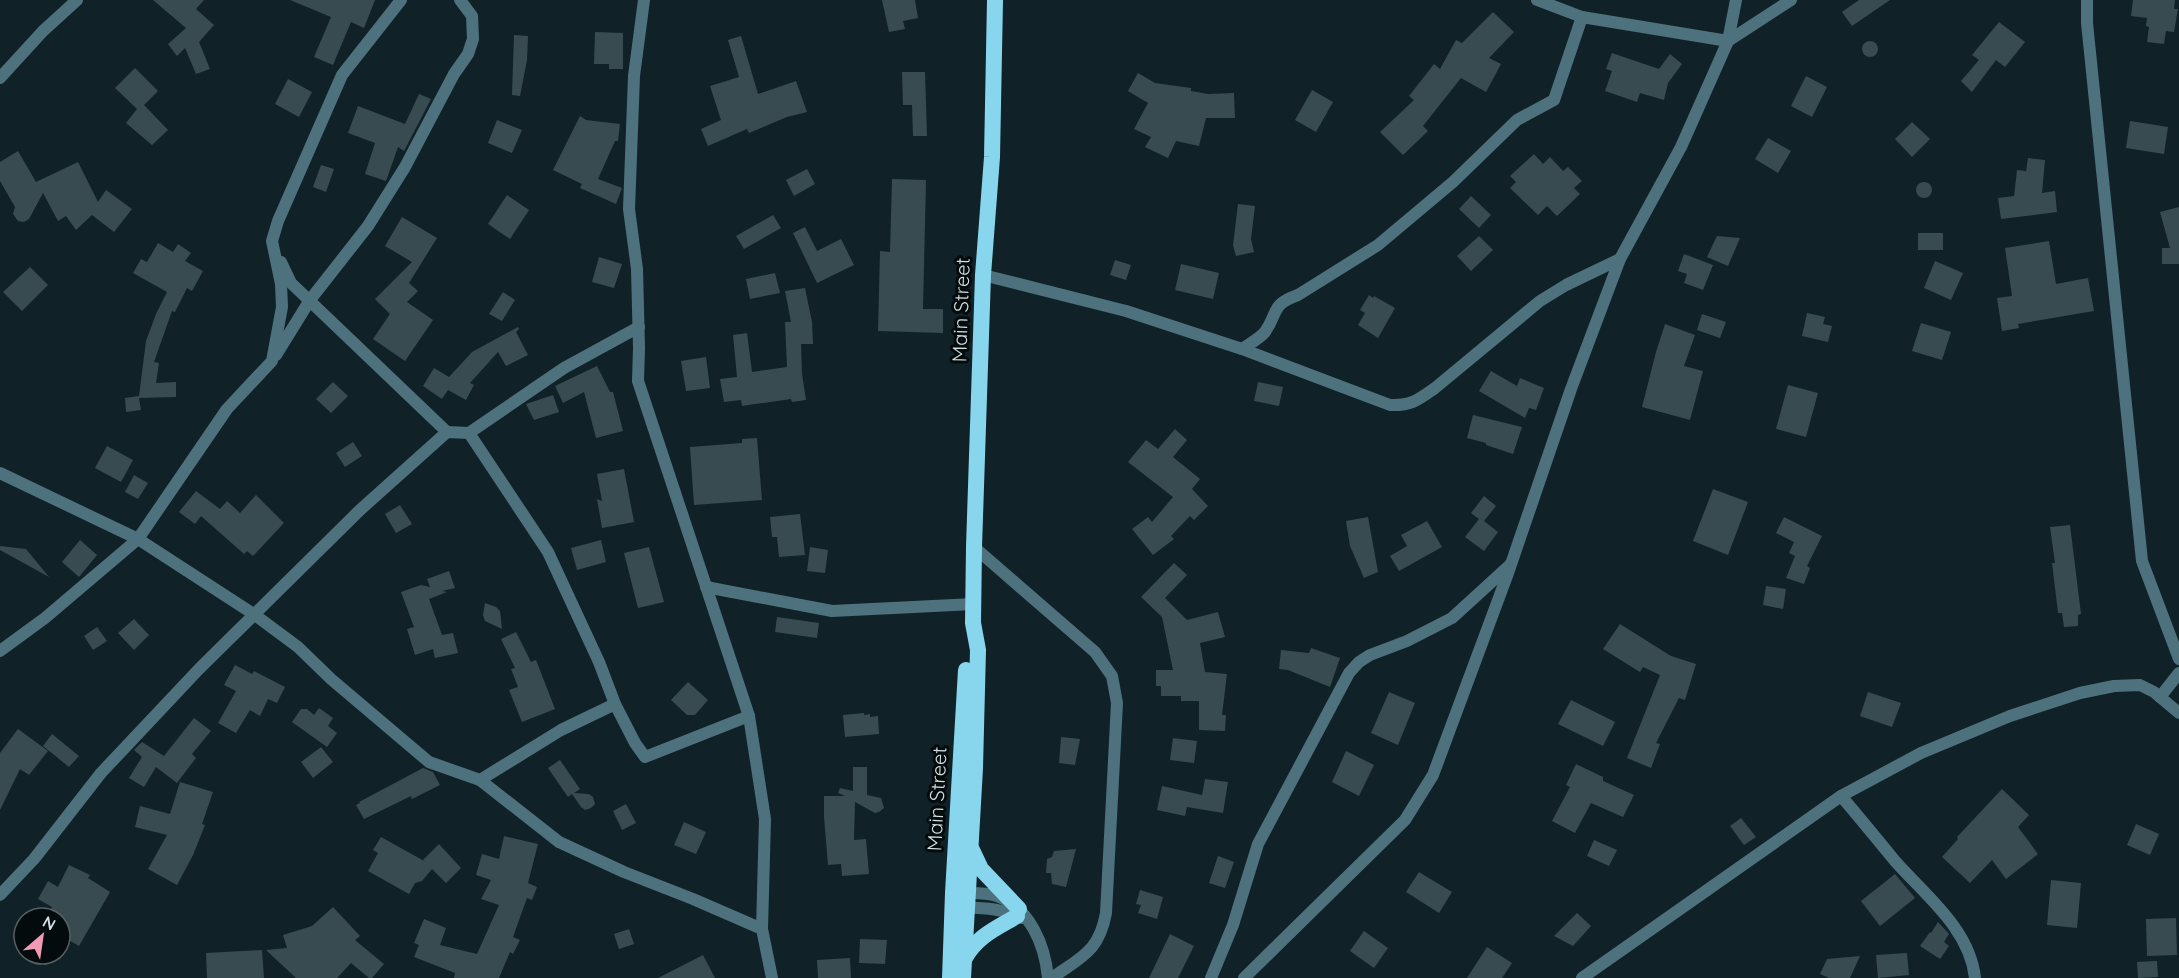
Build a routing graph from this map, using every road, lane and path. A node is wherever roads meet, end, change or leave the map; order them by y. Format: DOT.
graph roads {
  1 [pos="77,0"];
  2 [pos="401,0"];
  3 [pos="460,0"];
  4 [pos="644,0"];
  5 [pos="995,0"];
  6 [pos="1536,0"];
  7 [pos="1736,0"];
  8 [pos="1791,0"];
  9 [pos="2087,0"];
  10 [pos="1559,5"];
  11 [pos="1582,18"];
  12 [pos="1728,41"];
  13 [pos="0,78"];
  14 [pos="272,241"];
  15 [pos="1620,259"];
  16 [pos="983,275"];
  17 [pos="310,300"];
  18 [pos="639,327"];
  19 [pos="1242,349"];
  20 [pos="272,361"];
  21 [pos="447,432"];
  22 [pos="469,433"];
  23 [pos="0,473"];
  24 [pos="138,539"];
  25 [pos="974,548"];
  26 [pos="1511,564"];
  27 [pos="706,587"];
  28 [pos="974,604"];
  29 [pos="255,615"];
  30 [pos="974,623"];
  31 [pos="0,651"];
  32 [pos="2179,659"];
  33 [pos="2179,674"];
  34 [pos="2160,697"];
  35 [pos="615,704"];
  36 [pos="2179,713"];
  37 [pos="749,716"];
  38 [pos="480,780"];
  39 [pos="1841,796"];
  40 [pos="971,849"];
  41 [pos="0,895"];
  42 [pos="960,900"];
  43 [pos="1022,916"];
  44 [pos="762,929"];
  45 [pos="964,960"];
  46 [pos="1588,977"];
  47 [pos="772,978"];
  48 [pos="950,978"];
  49 [pos="963,978"];
  50 [pos="1050,978"];
  51 [pos="1211,978"];
  52 [pos="1244,978"];
  53 [pos="1975,978"];
  1 -- 13 [label="street"];
  2 -- 14 [label="street"];
  3 -- 17 [label="street"];
  4 -- 18 [label="street"];
  5 -- 16 [label="highway, Main Street"];
  6 -- 10 [label="street"];
  7 -- 12 [label="street"];
  8 -- 12 [label="street"];
  9 -- 32 [label="street"];
  10 -- 11 [label="street"];
  11 -- 12 [label="street"];
  11 -- 19 [label="street"];
  12 -- 15 [label="street"];
  14 -- 17 [label="street"];
  14 -- 20 [label="street"];
  15 -- 19 [label="street"];
  15 -- 26 [label="street"];
  16 -- 19 [label="street"];
  16 -- 25 [label="highway, Main Street"];
  17 -- 20 [label="street"];
  17 -- 21 [label="street"];
  18 -- 22 [label="street"];
  18 -- 27 [label="street"];
  20 -- 24 [label="street"];
  21 -- 22 [label="street"];
  21 -- 29 [label="street"];
  22 -- 35 [label="street"];
  23 -- 24 [label="street"];
  24 -- 29 [label="street"];
  24 -- 31 [label="street"];
  25 -- 28 [label="highway, Main Street"];
  25 -- 50 [label="street"];
  26 -- 51 [label="street"];
  26 -- 52 [label="street"];
  27 -- 28 [label="street"];
  27 -- 37 [label="street"];
  28 -- 30 [label="highway, Main Street"];
  29 -- 38 [label="street"];
  29 -- 41 [label="street"];
  30 -- 40 [label="highway, Main Street"];
  30 -- 42 [label="highway, Main Street"];
  33 -- 34 [label="street"];
  34 -- 36 [label="street"];
  34 -- 39 [label="street"];
  35 -- 37 [label="street"];
  35 -- 38 [label="street"];
  37 -- 44 [label="street"];
  38 -- 44 [label="street"];
  39 -- 46 [label="street"];
  39 -- 53 [label="street"];
  40 -- 42 [label="highway, Main Street"];
  40 -- 43 [label="highway"];
  42 -- 43 [label="street"];
  42 -- 45 [label="highway"];
  42 -- 48 [label="highway"];
  43 -- 45 [label="highway"];
  43 -- 50 [label="street"];
  44 -- 47 [label="street"];
  45 -- 49 [label="highway"];
}
